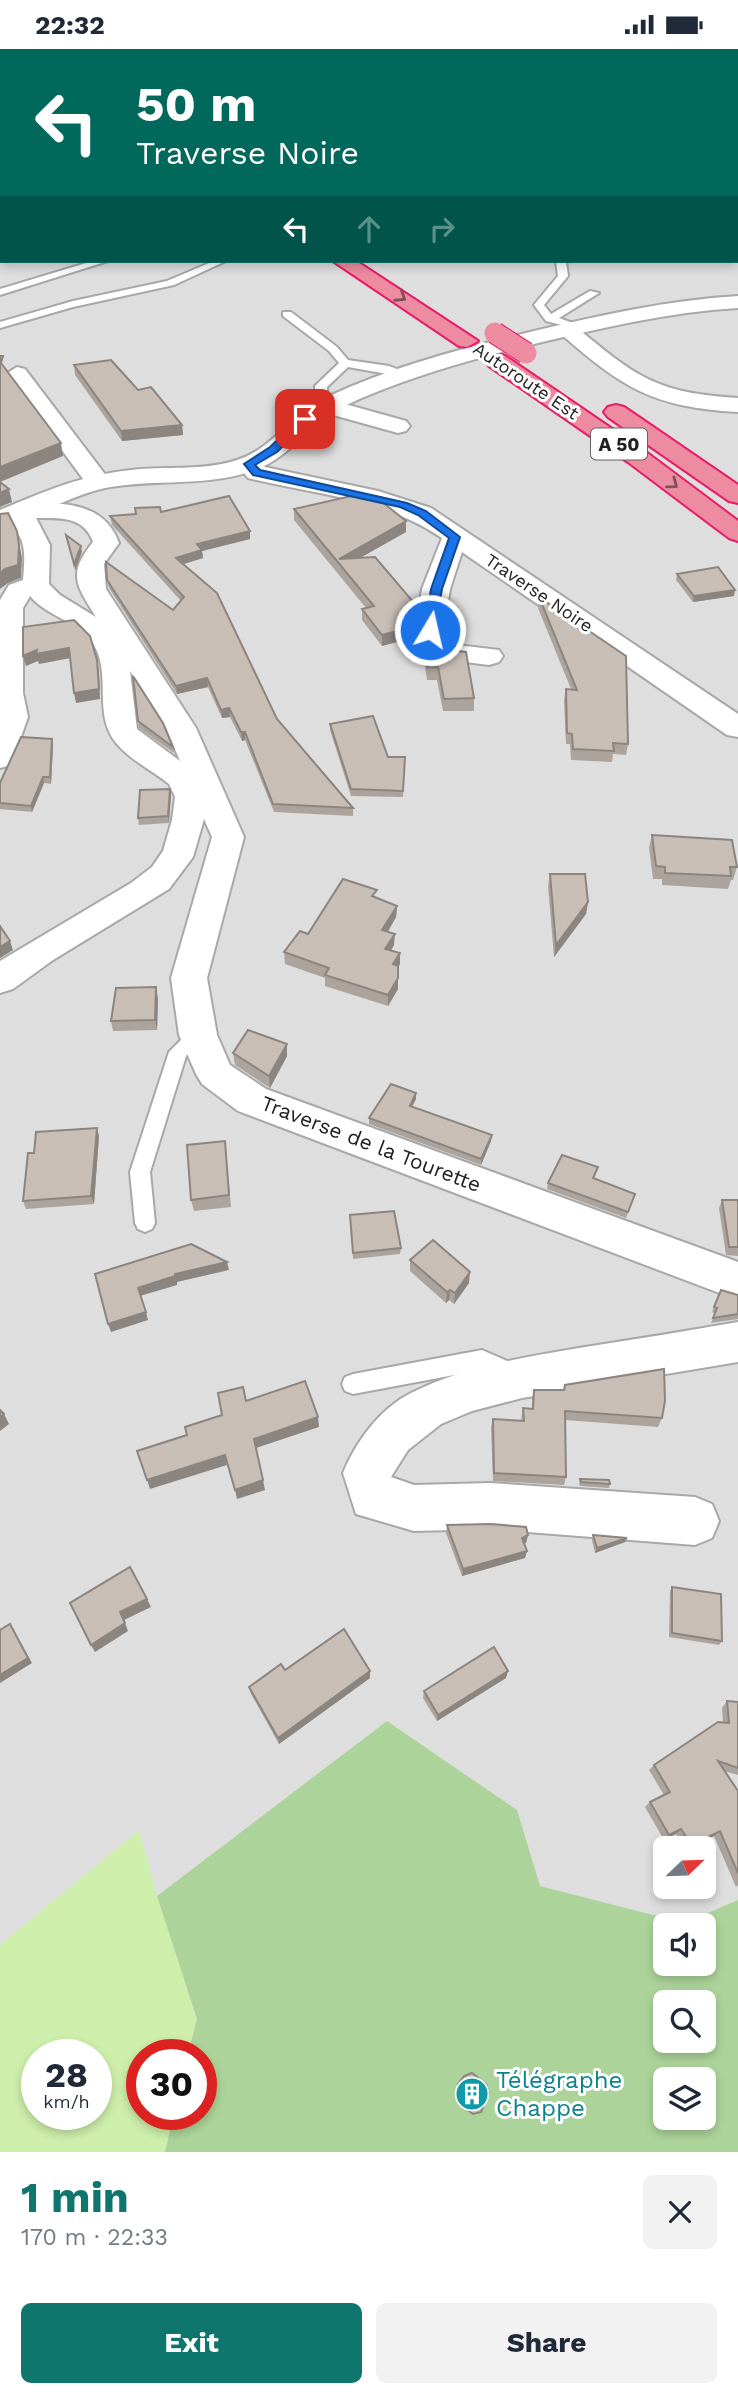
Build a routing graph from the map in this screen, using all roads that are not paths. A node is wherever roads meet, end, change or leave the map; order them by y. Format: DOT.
graph roads {
  1 [pos="96,263"];
  2 [pos="218,263"];
  3 [pos="346,263"];
  4 [pos="561,263"];
  5 [pos="0,292"];
  6 [pos="594,293"];
  7 [pos="738,302"];
  8 [pos="287,314"];
  9 [pos="474,319"];
  10 [pos="0,325"];
  11 [pos="565,326"];
  12 [pos="345,363"];
  13 [pos="548,368"];
  14 [pos="17,374"];
  15 [pos="404,374"];
  16 [pos="593,396"];
  17 [pos="329,405"];
  18 [pos="738,405"];
  19 [pos="398,426"];
  20 [pos="249,464"];
  21 [pos="98,482"];
  22 [pos="738,496"];
  23 [pos="13,514"];
  24 [pos="738,533"];
  25 [pos="455,537"];
  26 [pos="36,584"];
  27 [pos="489,656"];
  28 [pos="738,728"];
  29 [pos="0,758"];
  30 [pos="0,980"];
  31 [pos="198,1035"];
  32 [pos="145,1223"];
  33 [pos="738,1281"];
  34 [pos="738,1342"];
  35 [pos="522,1378"];
  36 [pos="354,1384"];
  37 [pos="695,1521"];
  1 -- 5 [label="lane"];
  2 -- 10 [label="lane"];
  3 -- 24 [label="highway, Autoroute Est / A 50, one-way"];
  4 -- 11 [label="lane"];
  6 -- 11 [label="lane"];
  7 -- 11 [label="street"];
  8 -- 12 [label="lane"];
  9 -- 13 [label="highway, Autoroute Est, bridge"];
  11 -- 15 [label="street"];
  11 -- 18 [label="street"];
  12 -- 15 [label="lane"];
  12 -- 17 [label="lane"];
  14 -- 21 [label="street"];
  15 -- 17 [label="street"];
  16 -- 22 [label="highway, Autoroute Est / A 50"];
  17 -- 19 [label="street"];
  17 -- 20 [label="street"];
  20 -- 21 [label="street"];
  20 -- 25 [label="street, Traverse Noire"];
  21 -- 23 [label="street"];
  23 -- 26 [label="street"];
  23 -- 31 [label="street, Traverse de la Tourette"];
  25 -- 27 [label="street"];
  25 -- 28 [label="street, Traverse Noire"];
  26 -- 29 [label="street"];
  26 -- 30 [label="street"];
  31 -- 32 [label="lane"];
  31 -- 33 [label="street, Traverse de la Tourette"];
  34 -- 35 [label="street"];
  35 -- 36 [label="lane"];
  35 -- 37 [label="street"];
}
